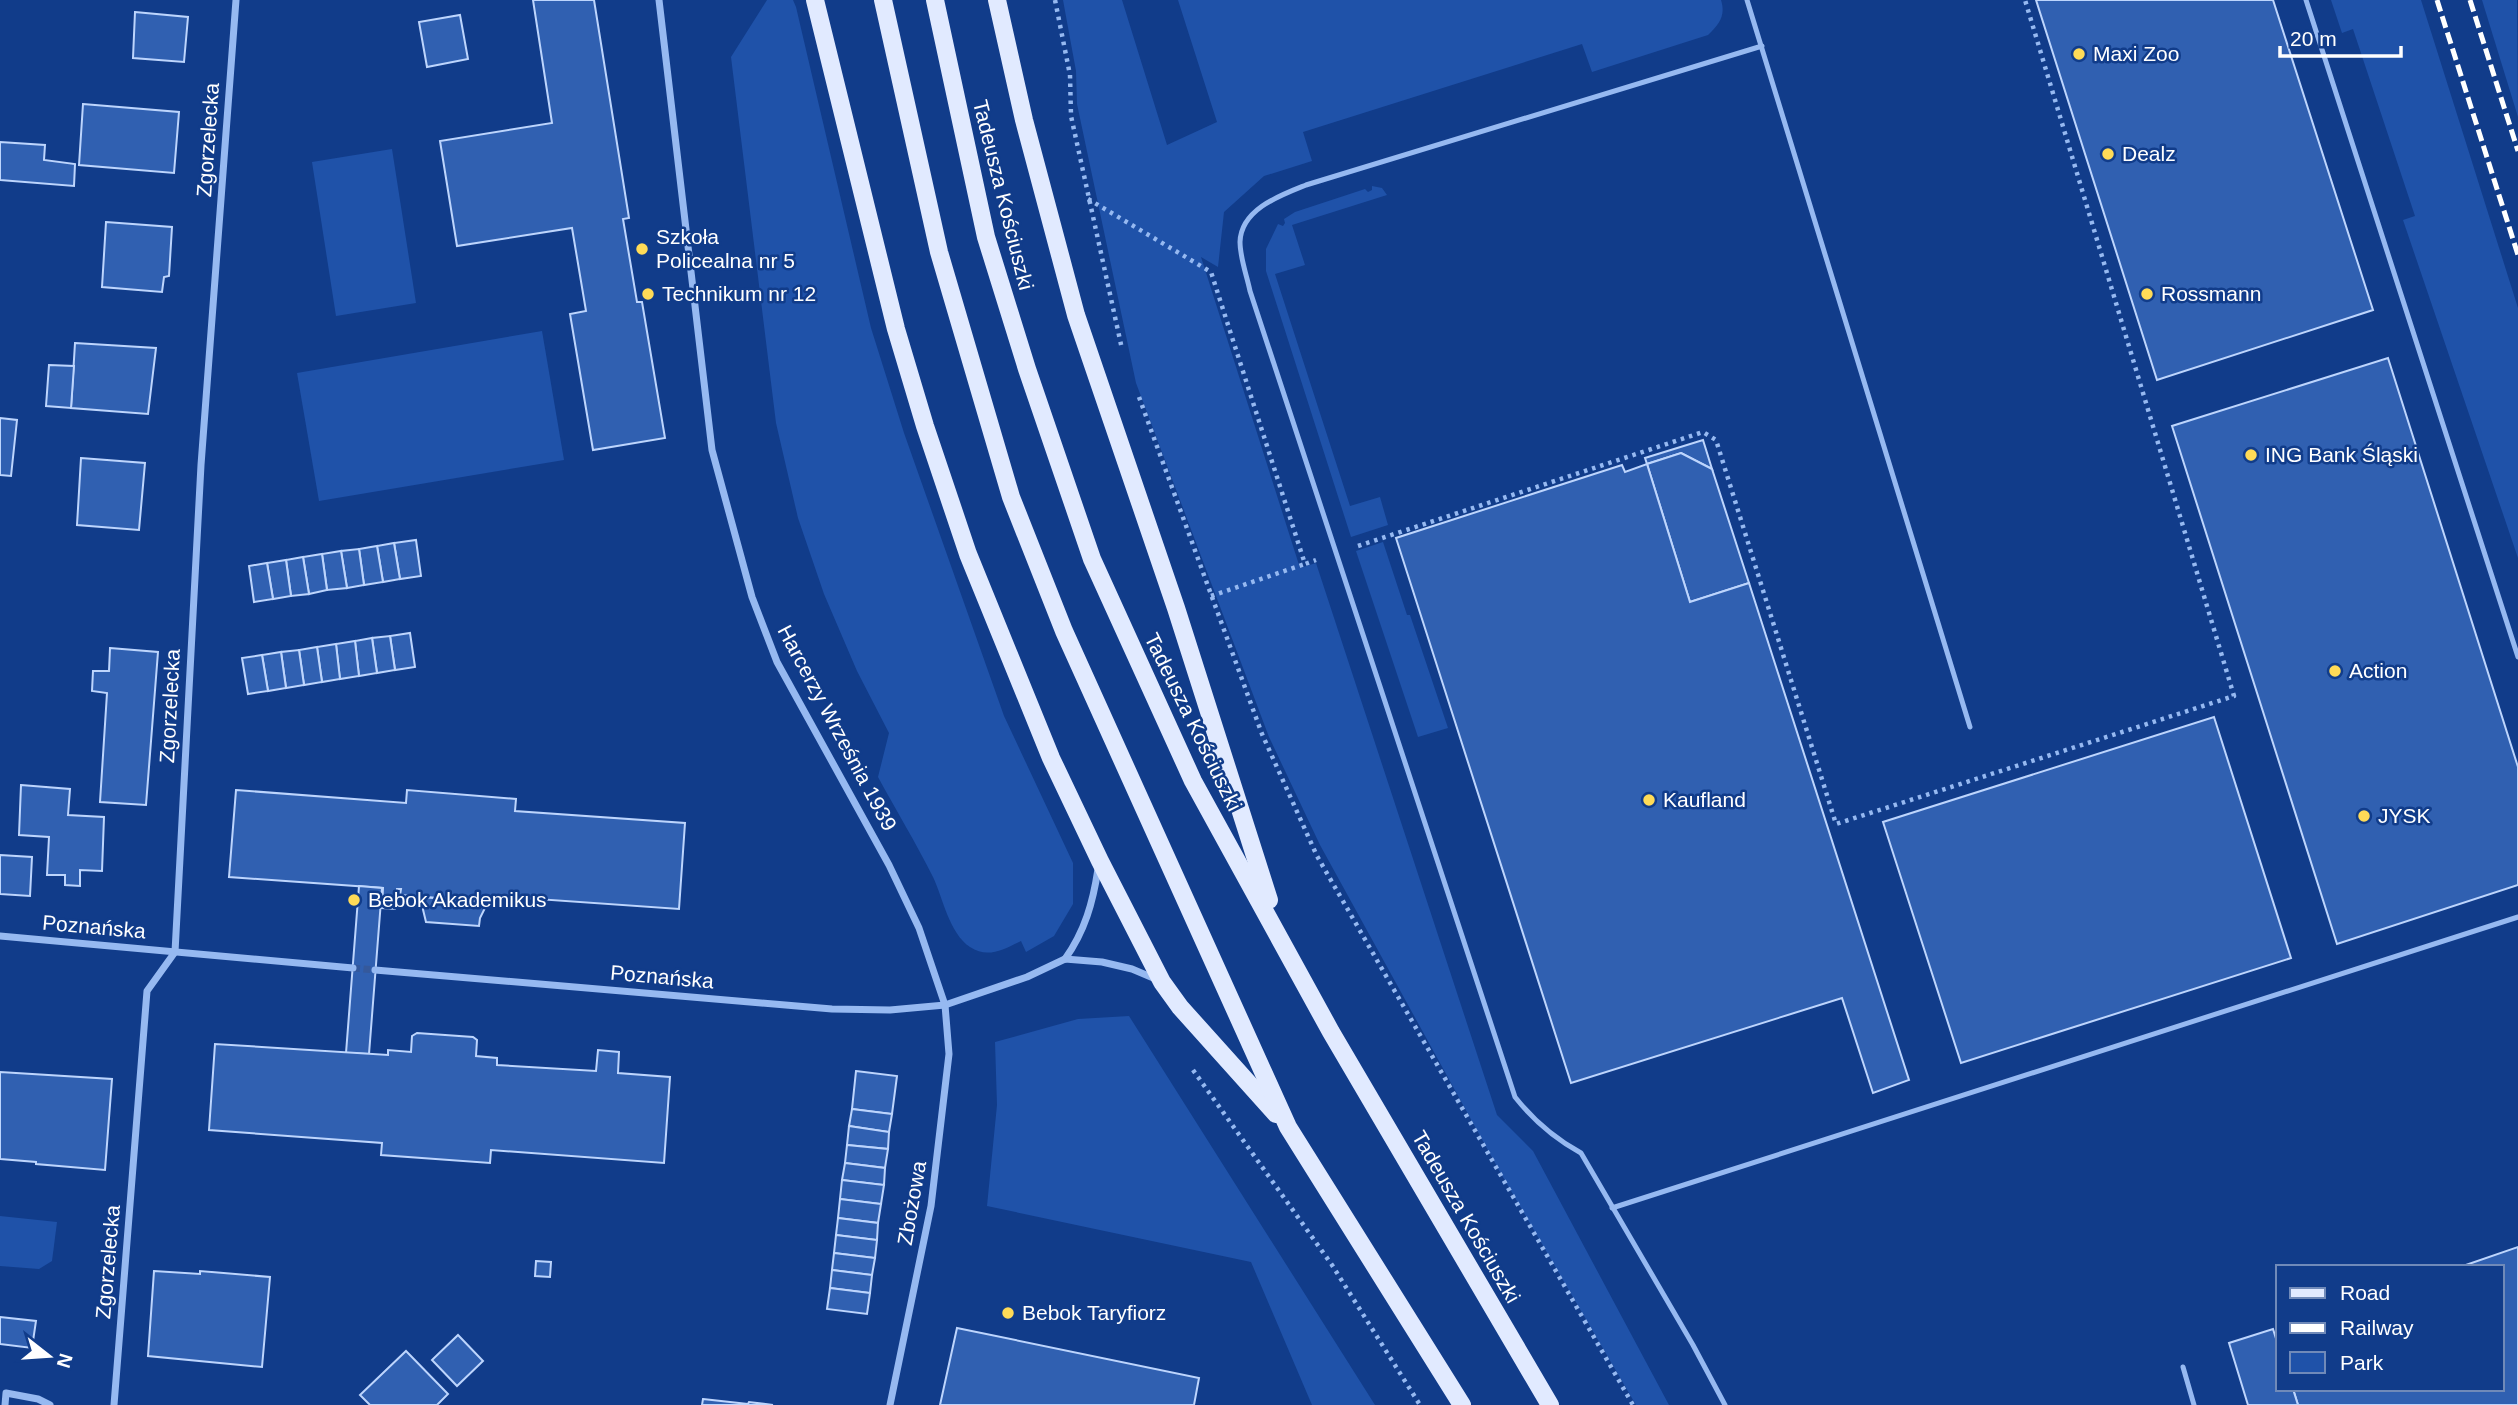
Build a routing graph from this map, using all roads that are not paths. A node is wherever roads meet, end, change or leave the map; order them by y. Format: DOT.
graph roads {
  1 [pos="236,0"];
  2 [pos="659,0"];
  3 [pos="815,0"];
  4 [pos="883,0"];
  5 [pos="935,0"];
  6 [pos="997,0"];
  7 [pos="1747,0"];
  8 [pos="2306,0"];
  9 [pos="1762,46"];
  10 [pos="2518,657"];
  11 [pos="1970,727"];
  12 [pos="1100,861"];
  13 [pos="2518,917"];
  14 [pos="0,936"];
  15 [pos="1280,937"];
  16 [pos="175,952"];
  17 [pos="1066,959"];
  18 [pos="353,968"];
  19 [pos="375,970"];
  20 [pos="1161,982"];
  21 [pos="945,1005"];
  22 [pos="1288,1127"];
  23 [pos="1612,1208"];
  24 [pos="2183,1367"];
  25 [pos="5,1405"];
  26 [pos="50,1405"];
  27 [pos="114,1405"];
  28 [pos="890,1405"];
  29 [pos="1462,1405"];
  30 [pos="1550,1405"];
  31 [pos="1725,1405"];
  32 [pos="2194,1405"];
  1 -- 16 [label="street, Zgorzelecka"];
  2 -- 21 [label="street, Harcerzy Września 1939"];
  3 -- 12 [label="main road"];
  4 -- 22 [label="main road"];
  5 -- 15 [label="main road, Tadeusza Kościuszki"];
  6 -- 15 [label="main road"];
  7 -- 9 [label="lane"];
  8 -- 10 [label="lane"];
  9 -- 11 [label="lane"];
  9 -- 23 [label="lane"];
  12 -- 17 [label="street"];
  12 -- 20 [label="main road"];
  13 -- 23 [label="lane"];
  14 -- 16 [label="street, Poznańska"];
  15 -- 30 [label="main road, Tadeusza Kościuszki"];
  16 -- 18 [label="street, Poznańska"];
  16 -- 27 [label="street, Zgorzelecka"];
  17 -- 20 [label="street"];
  17 -- 21 [label="street"];
  19 -- 21 [label="street, Poznańska"];
  20 -- 22 [label="main road"];
  21 -- 28 [label="street, Zbożowa"];
  22 -- 29 [label="main road"];
  23 -- 31 [label="lane"];
  24 -- 32 [label="lane"];
  25 -- 26 [label="street"];
}
